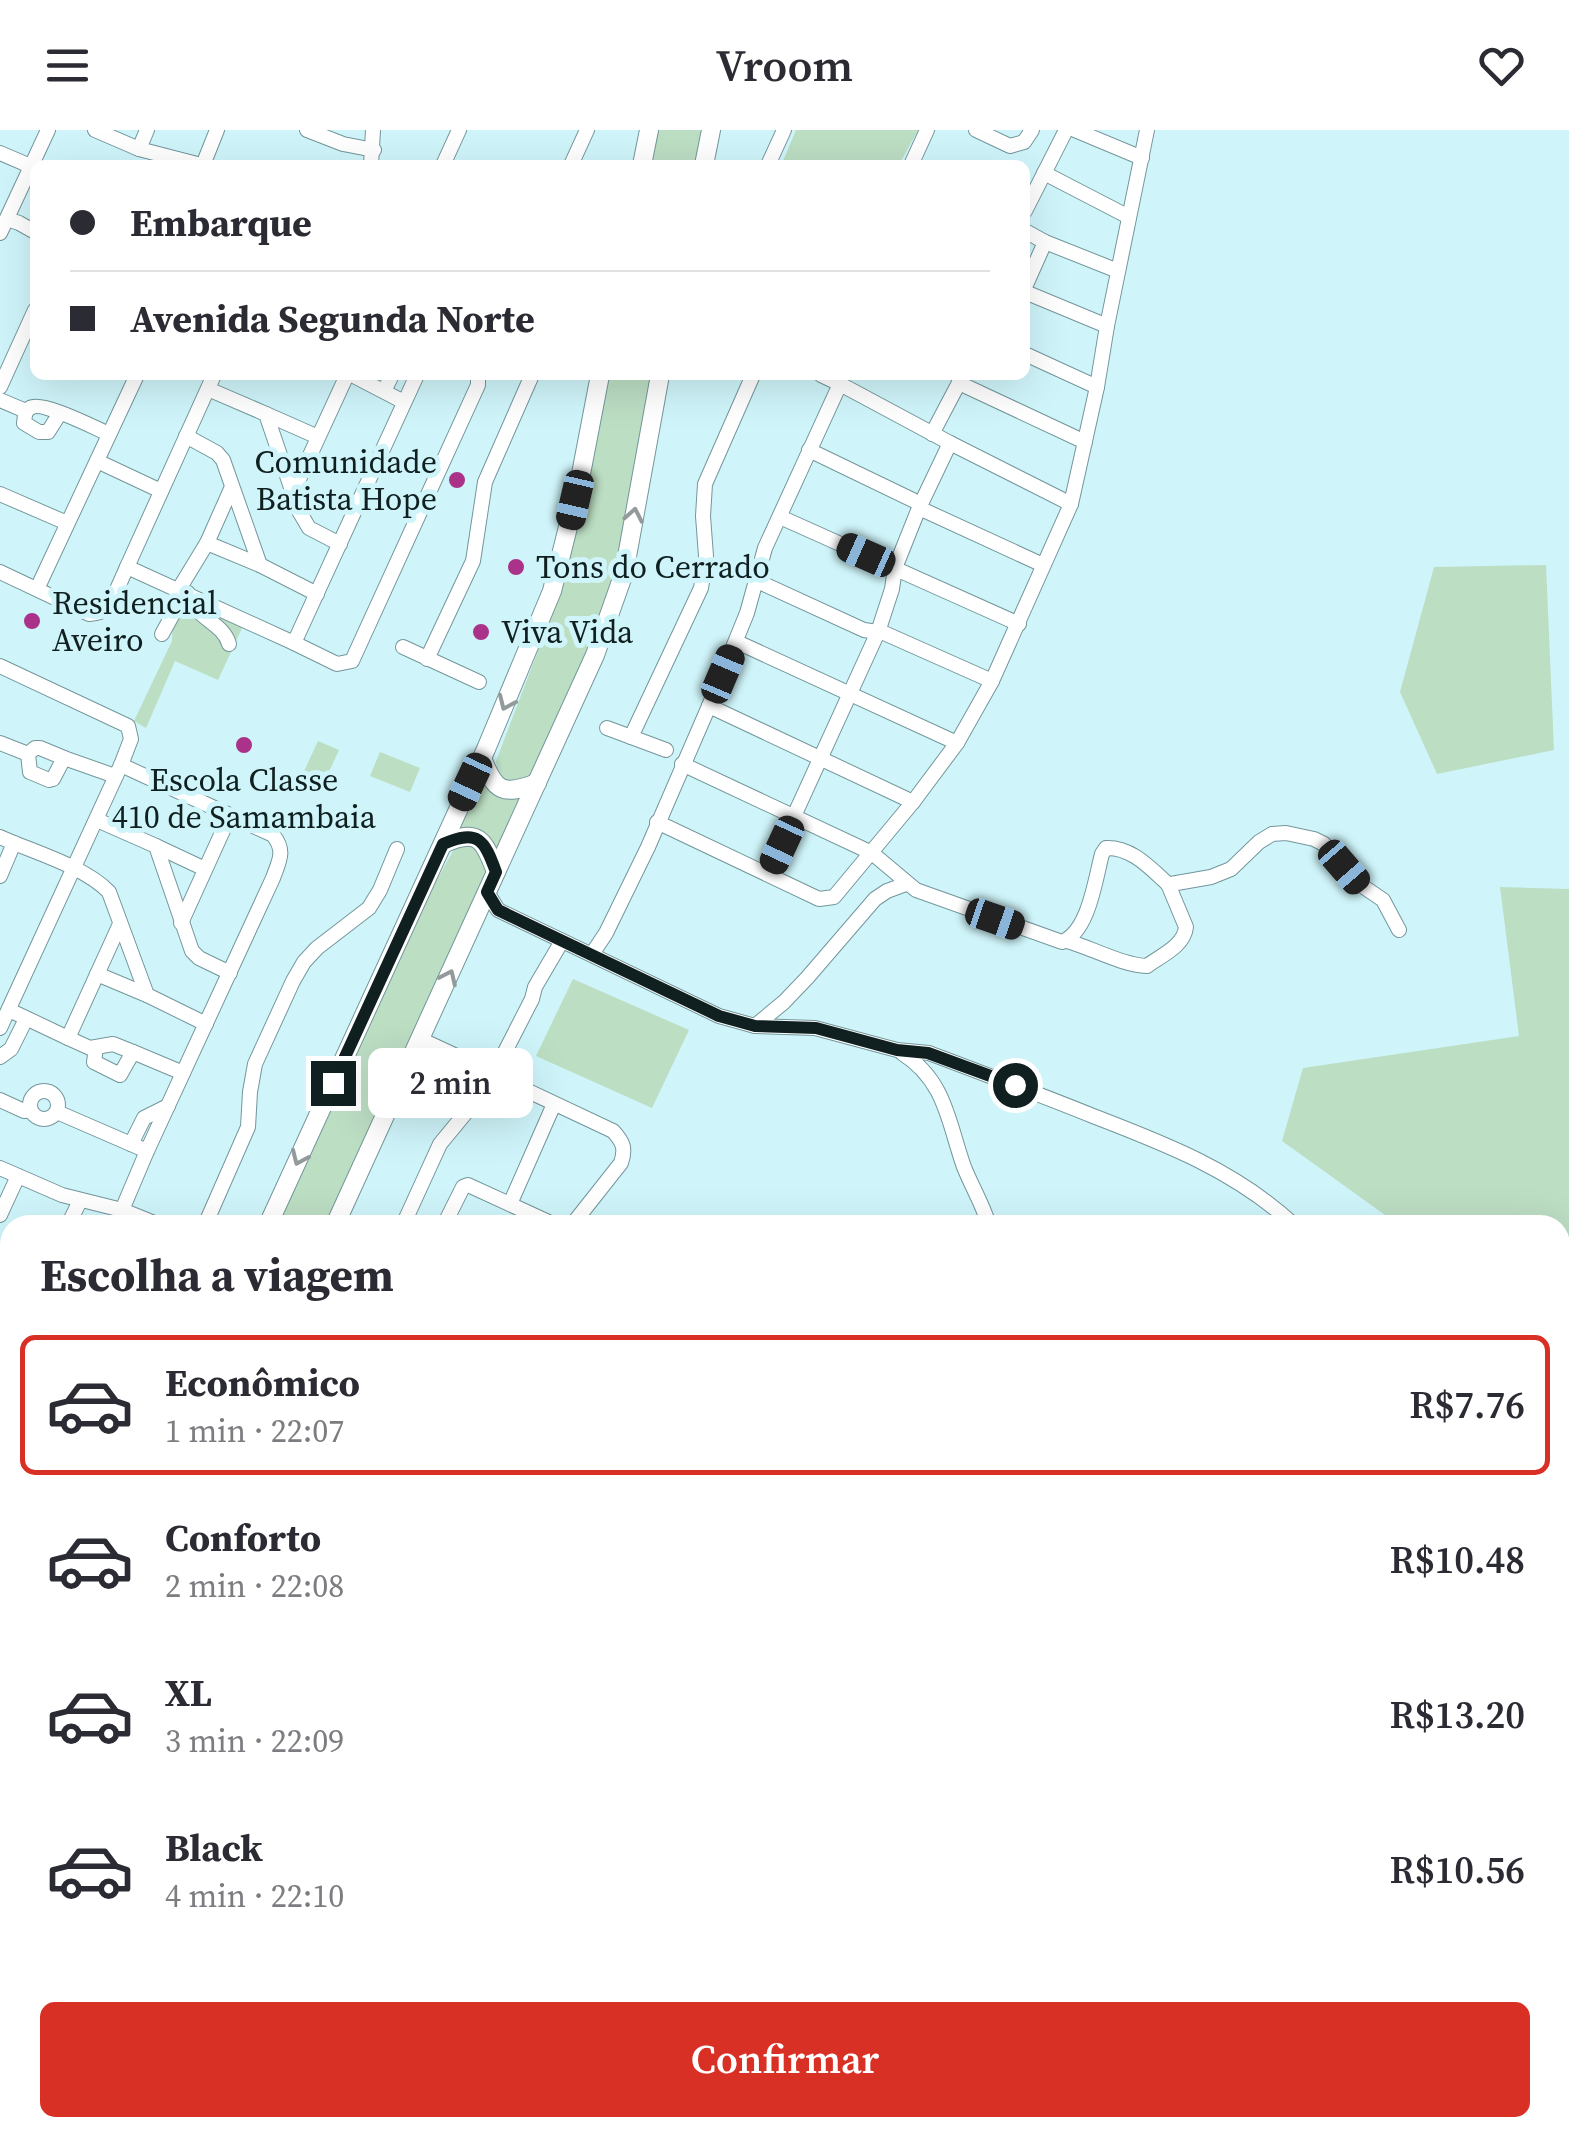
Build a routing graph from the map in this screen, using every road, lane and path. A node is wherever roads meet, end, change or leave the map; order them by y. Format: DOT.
graph roads {
  1 [pos="48,130"];
  2 [pos="96,130"];
  3 [pos="147,130"];
  4 [pos="217,130"];
  5 [pos="307,130"];
  6 [pos="374,130"];
  7 [pos="587,130"];
  8 [pos="649,130"];
  9 [pos="711,130"];
  10 [pos="784,130"];
  11 [pos="927,130"];
  12 [pos="976,130"];
  13 [pos="1032,130"];
  14 [pos="1066,130"];
  15 [pos="1075,130"];
  16 [pos="1147,130"];
  17 [pos="454,132"];
  18 [pos="347,137"];
  19 [pos="139,149"];
  20 [pos="0,153"];
  21 [pos="373,158"];
  22 [pos="1142,158"];
  23 [pos="35,160"];
  24 [pos="163,160"];
  25 [pos="204,160"];
  26 [pos="445,160"];
  27 [pos="574,160"];
  28 [pos="643,160"];
  29 [pos="705,160"];
  30 [pos="770,160"];
  31 [pos="913,160"];
  32 [pos="30,166"];
  33 [pos="30,171"];
  34 [pos="1044,172"];
  35 [pos="1030,200"];
  36 [pos="1129,217"];
  37 [pos="2,220"];
  38 [pos="30,230"];
  39 [pos="1030,234"];
  40 [pos="1045,242"];
  41 [pos="1118,271"];
  42 [pos="1030,277"];
  43 [pos="1030,291"];
  44 [pos="30,326"];
  45 [pos="1106,326"];
  46 [pos="1030,356"];
  47 [pos="135,380"];
  48 [pos="346,380"];
  49 [pos="360,380"];
  50 [pos="390,380"];
  51 [pos="415,380"];
  52 [pos="478,380"];
  53 [pos="530,380"];
  54 [pos="599,380"];
  55 [pos="659,380"];
  56 [pos="751,380"];
  57 [pos="832,380"];
  58 [pos="960,380"];
  59 [pos="963,380"];
  60 [pos="211,382"];
  61 [pos="840,384"];
  62 [pos="1097,386"];
  63 [pos="0,387"];
  64 [pos="384,391"];
  65 [pos="0,400"];
  66 [pos="404,402"];
  67 [pos="26,411"];
  68 [pos="60,413"];
  69 [pos="266,414"];
  70 [pos="109,434"];
  71 [pos="932,434"];
  72 [pos="186,436"];
  73 [pos="318,437"];
  74 [pos="1084,442"];
  75 [pos="950,444"];
  76 [pos="809,450"];
  77 [pos="97,461"];
  78 [pos="231,489"];
  79 [pos="294,490"];
  80 [pos="161,491"];
  81 [pos="0,494"];
  82 [pos="1071,504"];
  83 [pos="920,506"];
  84 [pos="780,517"];
  85 [pos="68,524"];
  86 [pos="207,542"];
  87 [pos="340,544"];
  88 [pos="260,565"];
  89 [pos="1043,565"];
  90 [pos="127,567"];
  91 [pos="895,568"];
  92 [pos="0,572"];
  93 [pos="754,580"];
  94 [pos="38,589"];
  95 [pos="184,591"];
  96 [pos="317,594"];
  97 [pos="1019,624"];
  98 [pos="878,632"];
  99 [pos="162,634"];
  100 [pos="737,642"];
  101 [pos="294,643"];
  102 [pos="229,644"];
  103 [pos="403,648"];
  104 [pos="428,658"];
  105 [pos="0,666"];
  106 [pos="992,681"];
  107 [pos="479,682"];
  108 [pos="851,694"];
  109 [pos="710,706"];
  110 [pos="607,728"];
  111 [pos="631,737"];
  112 [pos="0,744"];
  113 [pos="957,744"];
  114 [pos="666,750"];
  115 [pos="28,754"];
  116 [pos="64,758"];
  117 [pos="482,758"];
  118 [pos="822,759"];
  119 [pos="682,764"];
  120 [pos="118,770"];
  121 [pos="536,782"];
  122 [pos="913,802"];
  123 [pos="230,815"];
  124 [pos="795,816"];
  125 [pos="97,820"];
  126 [pos="658,822"];
  127 [pos="7,840"];
  128 [pos="443,844"];
  129 [pos="156,846"];
  130 [pos="398,850"];
  131 [pos="872,853"];
  132 [pos="74,869"];
  133 [pos="205,869"];
  134 [pos="496,872"];
  135 [pos="768,873"];
  136 [pos="0,876"];
  137 [pos="906,884"];
  138 [pos="1168,884"];
  139 [pos="487,892"];
  140 [pos="498,910"];
  141 [pos="478,914"];
  142 [pos="181,923"];
  143 [pos="120,924"];
  144 [pos="1399,930"];
  145 [pos="1067,940"];
  146 [pos="562,941"];
  147 [pos="592,954"];
  148 [pos="230,973"];
  149 [pos="97,974"];
  150 [pos="147,994"];
  151 [pos="9,1010"];
  152 [pos="26,1019"];
  153 [pos="206,1024"];
  154 [pos="1,1026"];
  155 [pos="755,1026"];
  156 [pos="68,1038"];
  157 [pos="420,1039"];
  158 [pos="96,1048"];
  159 [pos="897,1050"];
  160 [pos="133,1052"];
  161 [pos="0,1056"];
  162 [pos="478,1066"];
  163 [pos="184,1073"];
  164 [pos="494,1076"];
  165 [pos="0,1100"];
  166 [pos="554,1104"];
  167 [pos="168,1106"];
  168 [pos="30,1110"];
  169 [pos="57,1112"];
  170 [pos="131,1144"];
  171 [pos="147,1152"];
  172 [pos="0,1168"];
  173 [pos="18,1176"];
  174 [pos="80,1200"];
  175 [pos="510,1204"];
  176 [pos="122,1210"];
  177 [pos="0,1215"];
  178 [pos="73,1215"];
  179 [pos="134,1215"];
  180 [pos="209,1215"];
  181 [pos="273,1215"];
  182 [pos="341,1215"];
  183 [pos="408,1215"];
  184 [pos="449,1215"];
  185 [pos="534,1215"];
  186 [pos="580,1215"];
  187 [pos="985,1215"];
  188 [pos="1283,1215"];
  1 -- 23 [label="street"];
  2 -- 19 [label="street"];
  3 -- 19 [label="street"];
  4 -- 25 [label="street"];
  5 -- 18 [label="street"];
  6 -- 21 [label="street"];
  7 -- 27 [label="street"];
  8 -- 28 [label="main road"];
  9 -- 29 [label="main road"];
  10 -- 30 [label="street"];
  11 -- 31 [label="street"];
  12 -- 13 [label="street"];
  14 -- 34 [label="street"];
  15 -- 22 [label="street"];
  16 -- 22 [label="street"];
  17 -- 26 [label="street"];
  18 -- 21 [label="street"];
  19 -- 24 [label="street"];
  20 -- 32 [label="street"];
  22 -- 36 [label="street"];
  33 -- 37 [label="street"];
  34 -- 35 [label="street"];
  34 -- 36 [label="street"];
  36 -- 41 [label="street"];
  37 -- 38 [label="street"];
  39 -- 40 [label="street"];
  40 -- 41 [label="street"];
  40 -- 42 [label="street"];
  41 -- 45 [label="street"];
  43 -- 45 [label="street"];
  44 -- 63 [label="street"];
  45 -- 62 [label="street"];
  46 -- 62 [label="street"];
  47 -- 70 [label="street"];
  48 -- 73 [label="street"];
  49 -- 64 [label="street"];
  50 -- 64 [label="street"];
  51 -- 66 [label="street"];
  52 -- 101 [label="street"];
  53 -- 104 [label="street"];
  54 -- 117 [label="main road, one-way"];
  121 -- 55 [label="main road, one-way"];
  56 -- 111 [label="street"];
  57 -- 61 [label="street"];
  58 -- 71 [label="street"];
  59 -- 74 [label="street"];
  60 -- 69 [label="street"];
  60 -- 72 [label="street"];
  61 -- 71 [label="street"];
  61 -- 76 [label="street"];
  62 -- 74 [label="street"];
  64 -- 66 [label="street"];
  65 -- 67 [label="street"];
  66 -- 87 [label="street"];
  67 -- 68 [label="street"];
  67 -- 68 [label="street"];
  68 -- 70 [label="street"];
  69 -- 73 [label="street"];
  69 -- 79 [label="street"];
  70 -- 77 [label="street"];
  71 -- 75 [label="street"];
  72 -- 78 [label="street"];
  72 -- 80 [label="street"];
  73 -- 79 [label="street"];
  74 -- 82 [label="street"];
  75 -- 82 [label="street"];
  75 -- 83 [label="street"];
  76 -- 83 [label="street"];
  76 -- 84 [label="street"];
  77 -- 80 [label="street"];
  77 -- 85 [label="street"];
  78 -- 86 [label="street"];
  78 -- 88 [label="street"];
  79 -- 87 [label="street"];
  80 -- 90 [label="street"];
  81 -- 85 [label="street"];
  82 -- 89 [label="street"];
  83 -- 89 [label="street"];
  83 -- 91 [label="street"];
  84 -- 91 [label="street"];
  84 -- 93 [label="street"];
  85 -- 94 [label="street"];
  86 -- 88 [label="street"];
  86 -- 95 [label="street"];
  87 -- 96 [label="street"];
  88 -- 96 [label="street"];
  89 -- 97 [label="street"];
  90 -- 94 [label="street"];
  90 -- 95 [label="street"];
  91 -- 97 [label="street"];
  91 -- 98 [label="street"];
  92 -- 94 [label="street"];
  93 -- 98 [label="street"];
  93 -- 100 [label="street"];
  95 -- 99 [label="street"];
  95 -- 101 [label="street"];
  95 -- 102 [label="street"];
  96 -- 101 [label="street"];
  97 -- 106 [label="street"];
  98 -- 106 [label="street"];
  98 -- 108 [label="street"];
  100 -- 108 [label="street"];
  100 -- 109 [label="street"];
  103 -- 104 [label="street"];
  104 -- 107 [label="street"];
  105 -- 120 [label="street"];
  106 -- 113 [label="street"];
  108 -- 113 [label="street"];
  108 -- 118 [label="street"];
  109 -- 118 [label="street"];
  109 -- 119 [label="street"];
  110 -- 111 [label="street"];
  111 -- 114 [label="street"];
  112 -- 115 [label="street"];
  113 -- 122 [label="street"];
  115 -- 116 [label="street"];
  115 -- 116 [label="street"];
  116 -- 120 [label="street"];
  117 -- 121 [label="main road"];
  117 -- 128 [label="main road"];
  118 -- 122 [label="street"];
  118 -- 124 [label="street"];
  119 -- 124 [label="street"];
  119 -- 126 [label="street"];
  120 -- 123 [label="street"];
  120 -- 125 [label="street"];
  121 -- 134 [label="main road"];
  122 -- 131 [label="street"];
  123 -- 133 [label="street"];
  123 -- 148 [label="street"];
  124 -- 131 [label="street"];
  124 -- 135 [label="street"];
  125 -- 129 [label="street"];
  125 -- 132 [label="street"];
  126 -- 135 [label="street"];
  126 -- 147 [label="street"];
  127 -- 132 [label="street"];
  127 -- 136 [label="street"];
  128 -- 134 [label="main road"];
  128 -- 181 [label="main road, one-way"];
  129 -- 133 [label="street"];
  129 -- 142 [label="street"];
  130 -- 180 [label="street"];
  131 -- 135 [label="street"];
  131 -- 137 [label="street"];
  132 -- 143 [label="street"];
  132 -- 151 [label="street"];
  133 -- 142 [label="street"];
  134 -- 139 [label="main road"];
  137 -- 145 [label="street"];
  137 -- 155 [label="street"];
  138 -- 144 [label="street"];
  138 -- 145 [label="street"];
  138 -- 145 [label="street"];
  139 -- 140 [label="street"];
  139 -- 141 [label="main road"];
  140 -- 141 [label="street"];
  140 -- 146 [label="street"];
  157 -- 141 [label="main road, one-way"];
  142 -- 148 [label="street"];
  143 -- 149 [label="street"];
  143 -- 150 [label="street"];
  146 -- 147 [label="street"];
  146 -- 164 [label="street"];
  147 -- 155 [label="street"];
  148 -- 153 [label="street"];
  149 -- 150 [label="street"];
  149 -- 156 [label="street"];
  150 -- 153 [label="street"];
  151 -- 152 [label="street"];
  151 -- 154 [label="street"];
  152 -- 156 [label="street"];
  152 -- 161 [label="street"];
  153 -- 163 [label="street"];
  155 -- 159 [label="street"];
  156 -- 158 [label="street"];
  157 -- 162 [label="street"];
  157 -- 182 [label="main road"];
  158 -- 160 [label="street"];
  158 -- 160 [label="street"];
  159 -- 187 [label="street"];
  159 -- 188 [label="street"];
  160 -- 163 [label="street"];
  163 -- 167 [label="street"];
  164 -- 166 [label="street"];
  164 -- 183 [label="street"];
  165 -- 168 [label="street"];
  166 -- 175 [label="street"];
  166 -- 186 [label="street"];
  167 -- 170 [label="street"];
  167 -- 171 [label="street"];
  168 -- 169 [label="street"];
  168 -- 169 [label="street"];
  169 -- 170 [label="street"];
  170 -- 171 [label="street"];
  171 -- 176 [label="street"];
  172 -- 173 [label="street"];
  173 -- 174 [label="street"];
  173 -- 177 [label="street"];
  174 -- 176 [label="street"];
  174 -- 178 [label="street"];
  175 -- 184 [label="street"];
  175 -- 185 [label="street"];
  176 -- 179 [label="street"];
}
